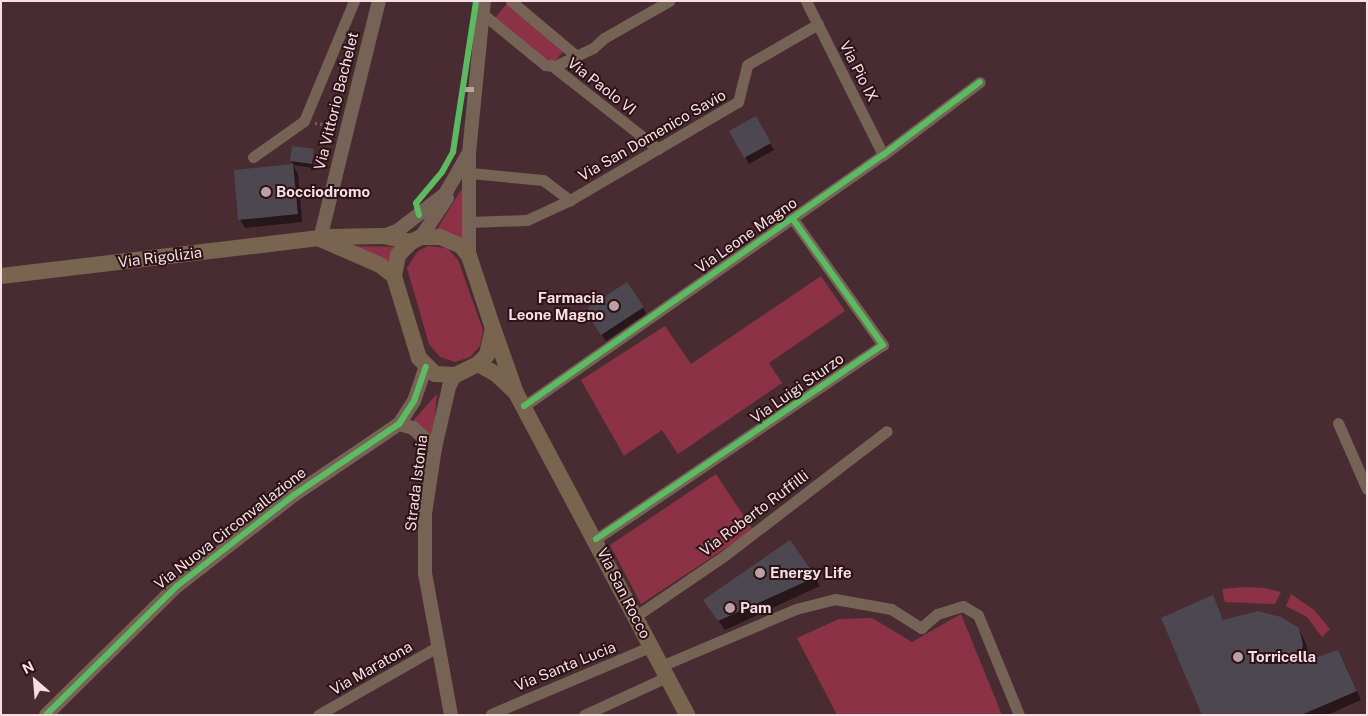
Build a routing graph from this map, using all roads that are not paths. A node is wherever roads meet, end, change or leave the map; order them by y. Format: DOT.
graph roads {
  1 [pos="354,1"];
  2 [pos="379,1"];
  3 [pos="511,1"];
  4 [pos="669,1"];
  5 [pos="809,2"];
  6 [pos="484,7"];
  7 [pos="818,24"];
  8 [pos="574,54"];
  9 [pos="551,66"];
  10 [pos="980,82"];
  11 [pos="658,149"];
  12 [pos="469,153"];
  13 [pos="884,155"];
  14 [pos="252,157"];
  15 [pos="470,173"];
  16 [pos="451,185"];
  17 [pos="570,200"];
  18 [pos="792,218"];
  19 [pos="468,222"];
  20 [pos="383,236"];
  21 [pos="320,239"];
  22 [pos="416,239"];
  23 [pos="470,256"];
  24 [pos="1,276"];
  25 [pos="394,276"];
  26 [pos="492,328"];
  27 [pos="478,364"];
  28 [pos="426,368"];
  29 [pos="455,375"];
  30 [pos="520,400"];
  31 [pos="1338,423"];
  32 [pos="399,424"];
  33 [pos="887,431"];
  34 [pos="435,448"];
  35 [pos="1361,464"];
  36 [pos="1367,489"];
  37 [pos="596,539"];
  38 [pos="636,616"];
  39 [pos="439,646"];
  40 [pos="652,646"];
  41 [pos="664,672"];
  42 [pos="491,714"];
  43 [pos="46,715"];
  44 [pos="318,715"];
  45 [pos="452,715"];
  46 [pos="584,715"];
  47 [pos="687,715"];
  48 [pos="1019,715"];
  1 -- 14 [label="street"];
  2 -- 21 [label="street, Via Vittorio Bachelet"];
  3 -- 8 [label="street, Via Paolo VI"];
  4 -- 8 [label="street, Via Paolo VI"];
  5 -- 7 [label="street, Via Pio IX"];
  6 -- 9 [label="street, Via Paolo VI"];
  6 -- 12 [label="street"];
  7 -- 11 [label="street, Via San Domenico Savio"];
  7 -- 13 [label="street, Via Pio IX"];
  8 -- 9 [label="street"];
  9 -- 11 [label="street, Via Paolo VI"];
  10 -- 13 [label="street, Via Leone Magno"];
  11 -- 17 [label="street, Via San Domenico Savio"];
  12 -- 15 [label="street"];
  12 -- 16 [label="street"];
  13 -- 18 [label="street, Via Leone Magno"];
  15 -- 17 [label="street, Via San Domenico Savio"];
  15 -- 19 [label="street"];
  16 -- 20 [label="street"];
  16 -- 22 [label="street"];
  17 -- 19 [label="street"];
  18 -- 30 [label="street, Via Leone Magno"];
  18 -- 37 [label="street, Via Luigi Sturzo"];
  19 -- 23 [label="street"];
  20 -- 21 [label="main road, Via Rigolizia"];
  20 -- 22 [label="main road, Via Rigolizia"];
  21 -- 24 [label="main road, Via Rigolizia"];
  21 -- 25 [label="main road"];
  22 -- 23 [label="main road"];
  22 -- 25 [label="main road"];
  23 -- 26 [label="main road"];
  25 -- 28 [label="main road"];
  26 -- 27 [label="main road"];
  26 -- 30 [label="main road"];
  27 -- 29 [label="main road"];
  27 -- 30 [label="main road"];
  28 -- 29 [label="main road"];
  28 -- 32 [label="street, Via Nuova Circonvallazione"];
  29 -- 34 [label="street, Strada Istonia"];
  30 -- 37 [label="main road, Via San Rocco"];
  31 -- 35 [label="street"];
  32 -- 34 [label="street"];
  32 -- 43 [label="street, Via Nuova Circonvallazione"];
  33 -- 38 [label="street, Via Roberto Ruffilli"];
  34 -- 39 [label="street, Strada Istonia"];
  35 -- 36 [label="street"];
  37 -- 38 [label="main road, Via San Rocco"];
  38 -- 40 [label="main road, Via San Rocco"];
  39 -- 44 [label="street, Via Maratona"];
  39 -- 45 [label="street, Strada Istonia"];
  40 -- 41 [label="main road, Via San Rocco"];
  40 -- 42 [label="street, Via Santa Lucia"];
  41 -- 46 [label="street"];
  41 -- 47 [label="main road, Via San Rocco"];
  41 -- 48 [label="street"];
}
